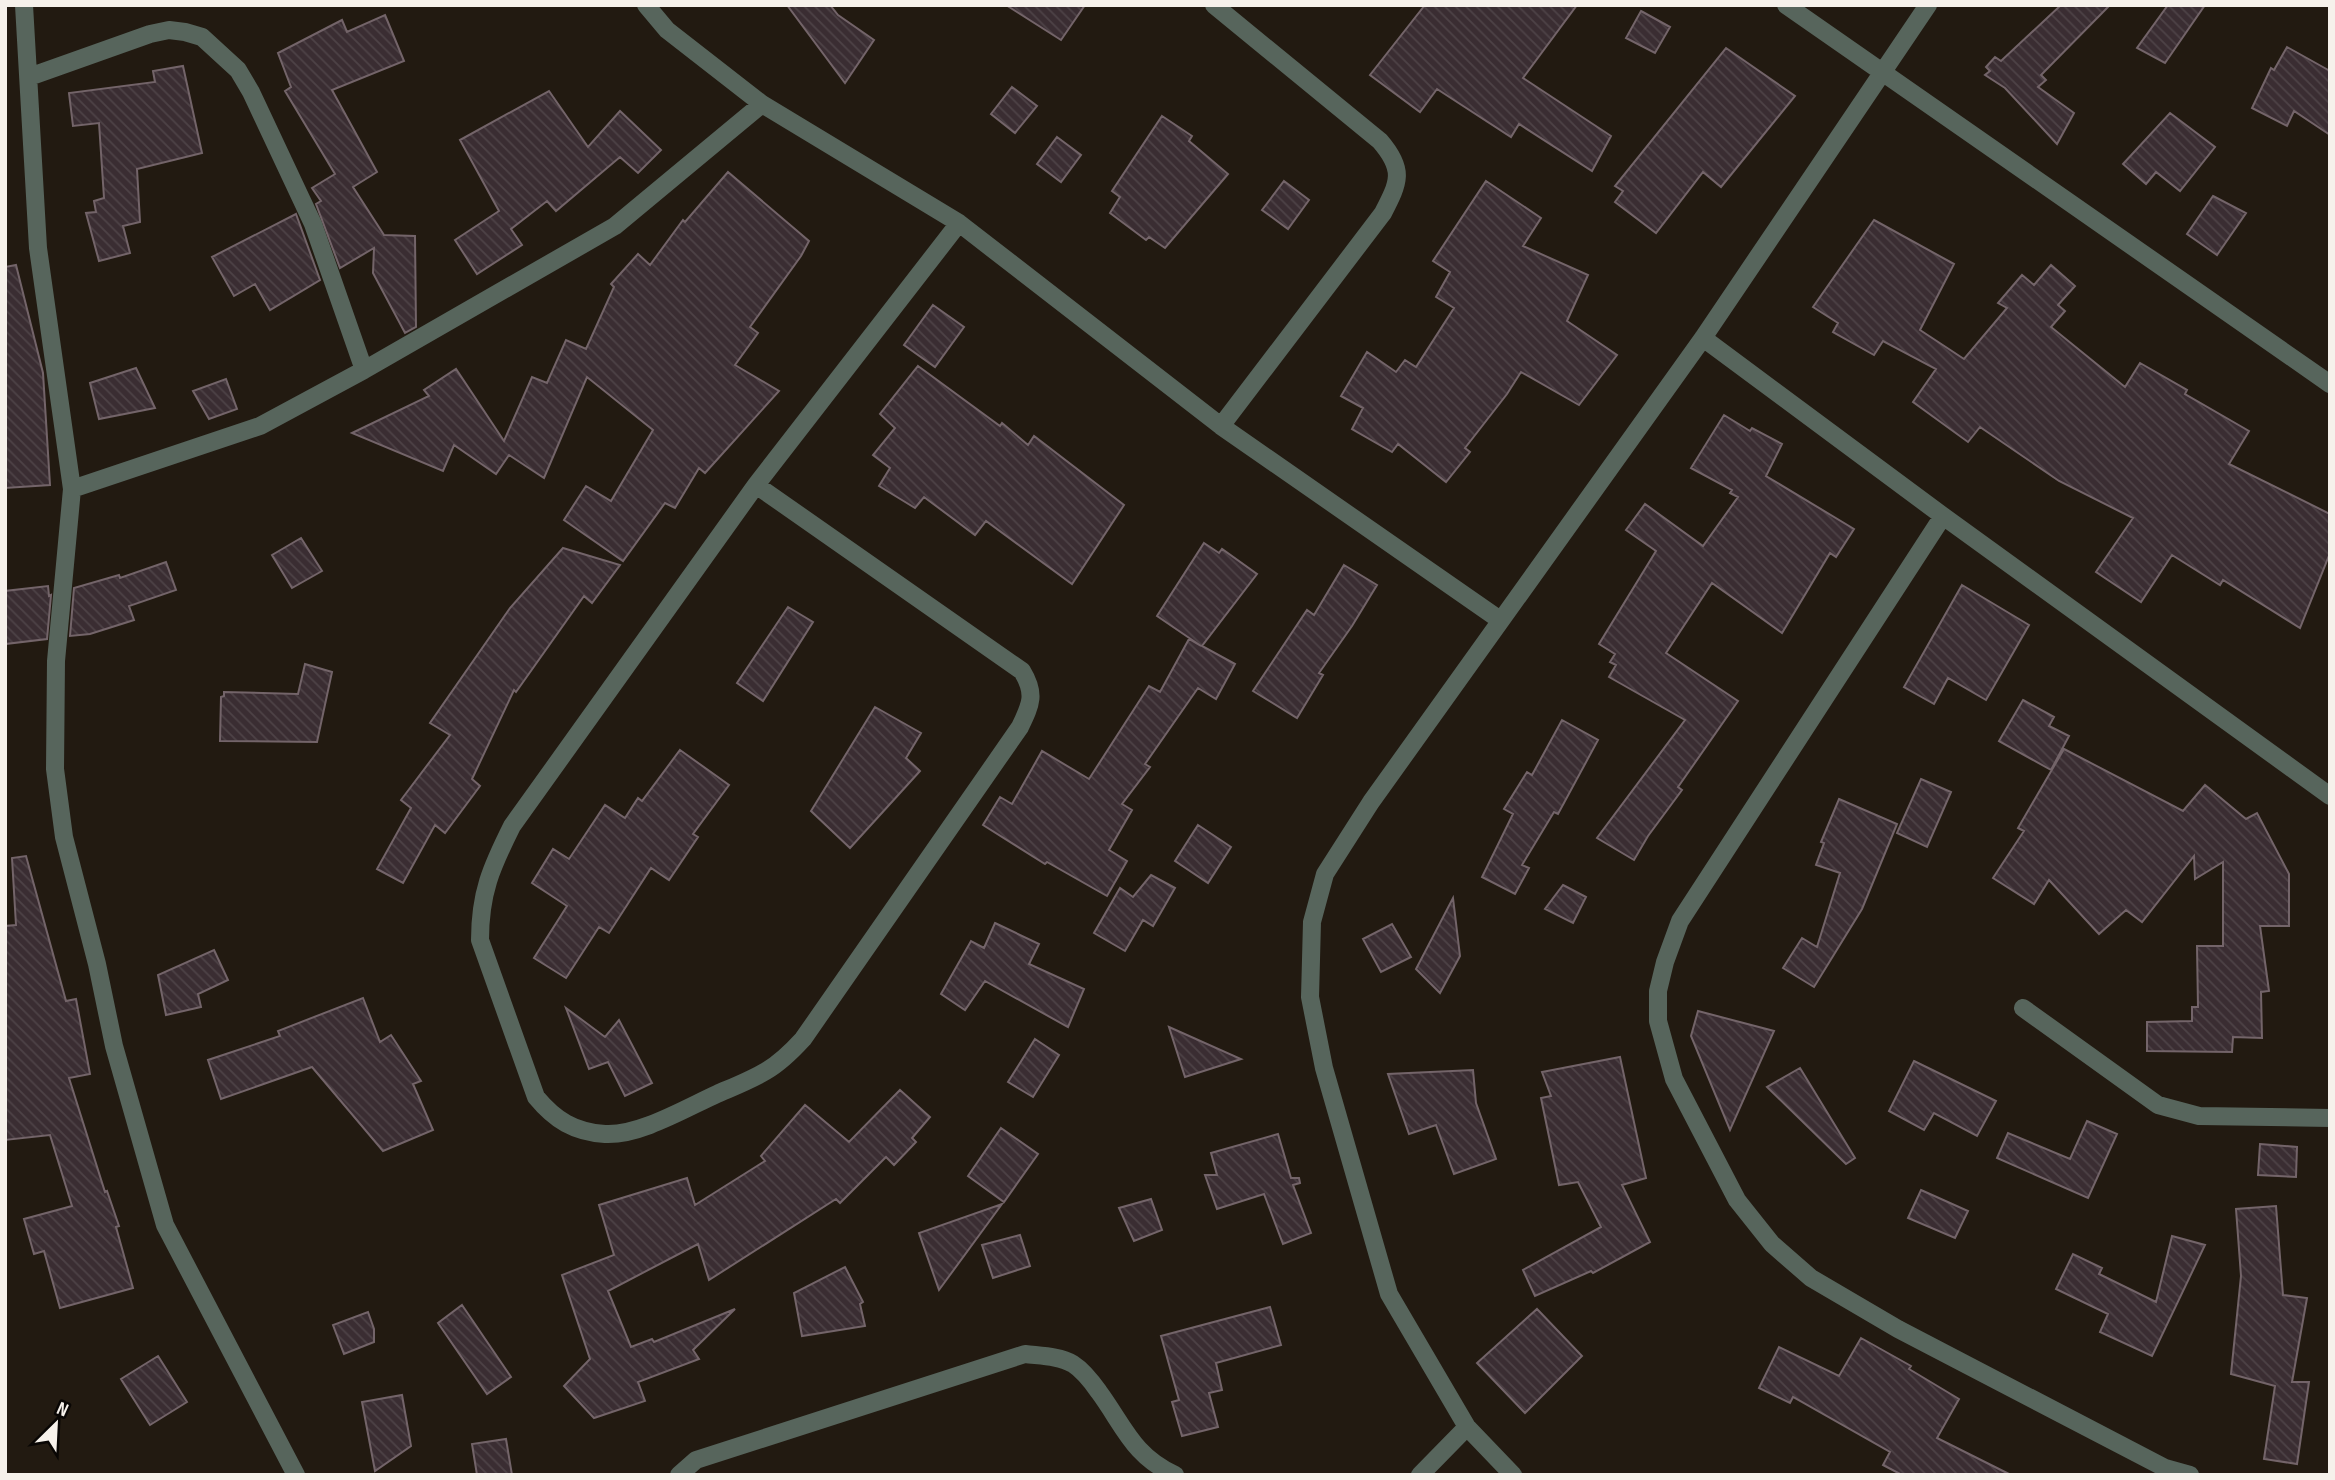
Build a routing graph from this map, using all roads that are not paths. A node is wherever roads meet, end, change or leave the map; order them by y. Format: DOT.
graph roads {
  1 [pos="24,5"];
  2 [pos="646,5"];
  3 [pos="1214,5"];
  4 [pos="1786,5"];
  5 [pos="1928,5"];
  6 [pos="1883,75"];
  7 [pos="29,77"];
  8 [pos="762,104"];
  9 [pos="959,223"];
  10 [pos="1703,338"];
  11 [pos="364,370"];
  12 [pos="2330,384"];
  13 [pos="1221,426"];
  14 [pos="756,485"];
  15 [pos="72,489"];
  16 [pos="1943,516"];
  17 [pos="1500,620"];
  18 [pos="2330,796"];
  19 [pos="2023,1008"];
  20 [pos="2330,1118"];
  21 [pos="1466,1427"];
  22 [pos="296,1475"];
  23 [pos="679,1475"];
  24 [pos="1175,1475"];
  25 [pos="1420,1475"];
  26 [pos="1513,1475"];
  27 [pos="2190,1475"];
  1 -- 7 [label="street"];
  2 -- 8 [label="street"];
  3 -- 13 [label="street"];
  4 -- 6 [label="street"];
  5 -- 6 [label="street"];
  6 -- 10 [label="street"];
  6 -- 12 [label="street"];
  7 -- 11 [label="street"];
  7 -- 15 [label="street"];
  8 -- 9 [label="street"];
  8 -- 11 [label="street"];
  9 -- 13 [label="street"];
  9 -- 14 [label="street"];
  10 -- 16 [label="street"];
  10 -- 17 [label="street"];
  11 -- 15 [label="street"];
  13 -- 17 [label="street"];
  14 -- 14 [label="street"];
  15 -- 22 [label="street"];
  16 -- 18 [label="street"];
  16 -- 27 [label="street"];
  17 -- 21 [label="street"];
  19 -- 20 [label="street"];
  21 -- 25 [label="street"];
  21 -- 26 [label="street"];
  23 -- 24 [label="street"];
}
